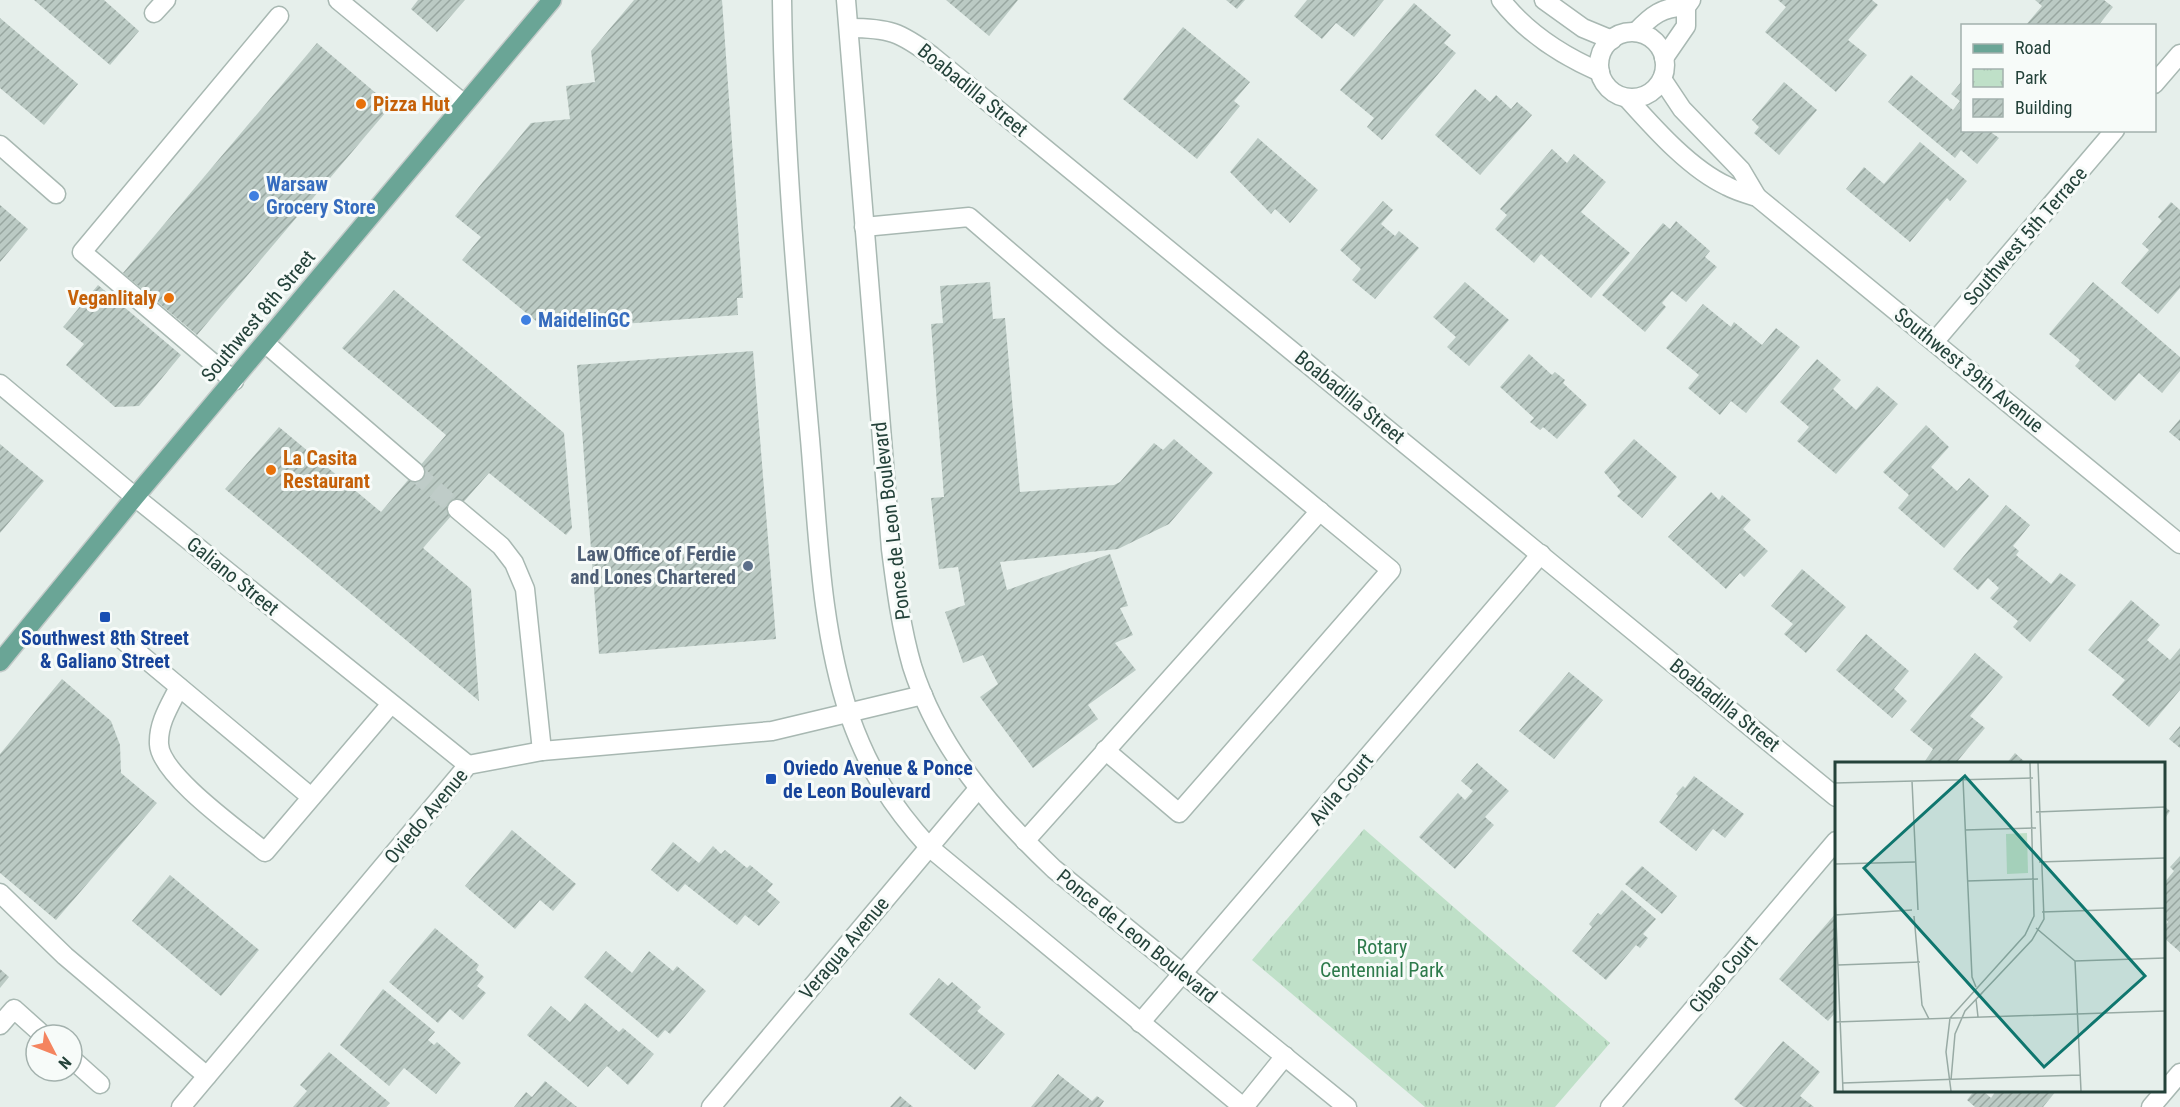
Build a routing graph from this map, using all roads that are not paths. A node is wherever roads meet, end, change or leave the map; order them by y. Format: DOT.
graph roads {
  1 [pos="338,0"];
  2 [pos="552,0"];
  3 [pos="782,0"];
  4 [pos="846,0"];
  5 [pos="1501,0"];
  6 [pos="1544,0"];
  7 [pos="1689,3"];
  8 [pos="279,16"];
  9 [pos="849,28"];
  10 [pos="1636,32"];
  11 [pos="1612,40"];
  12 [pos="2180,54"];
  13 [pos="1664,58"];
  14 [pos="1600,72"];
  15 [pos="1662,79"];
  16 [pos="2156,82"];
  17 [pos="1627,98"];
  18 [pos="464,104"];
  19 [pos="2113,132"];
  20 [pos="0,145"];
  21 [pos="56,194"];
  22 [pos="1757,197"];
  23 [pos="864,227"];
  24 [pos="1935,341"];
  25 [pos="265,344"];
  26 [pos="234,381"];
  27 [pos="0,384"];
  28 [pos="415,472"];
  29 [pos="135,497"];
  30 [pos="457,509"];
  31 [pos="1320,511"];
  32 [pos="2180,544"];
  33 [pos="1541,554"];
  34 [pos="123,640"];
  35 [pos="0,662"];
  36 [pos="179,687"];
  37 [pos="923,695"];
  38 [pos="392,704"];
  39 [pos="849,714"];
  40 [pos="1105,750"];
  41 [pos="542,751"];
  42 [pos="468,765"];
  43 [pos="978,789"];
  44 [pos="1835,795"];
  45 [pos="310,797"];
  46 [pos="1025,841"];
  47 [pos="1835,842"];
  48 [pos="929,847"];
  49 [pos="0,893"];
  50 [pos="1184,975"];
  51 [pos="30,1023"];
  52 [pos="1140,1023"];
  53 [pos="0,1025"];
  54 [pos="1286,1056"];
  55 [pos="84,1070"];
  56 [pos="207,1076"];
  57 [pos="100,1084"];
  58 [pos="2161,1092"];
  59 [pos="181,1107"];
  60 [pos="711,1107"];
  61 [pos="1243,1107"];
  62 [pos="1347,1107"];
  63 [pos="1610,1107"];
  64 [pos="2151,1107"];
  1 -- 18 [label="street"];
  2 -- 18 [label="main road, Southwest 8th Street"];
  3 -- 39 [label="street"];
  4 -- 9 [label="street, Ponce de Leon Boulevard"];
  5 -- 14 [label="street, Southwest 39th Avenue"];
  6 -- 11 [label="street"];
  7 -- 10 [label="street"];
  7 -- 13 [label="street"];
  8 -- 26 [label="street"];
  9 -- 23 [label="street, Ponce de Leon Boulevard"];
  9 -- 33 [label="street, Boabadilla Street"];
  10 -- 11 [label="street"];
  10 -- 13 [label="street"];
  11 -- 14 [label="street"];
  12 -- 16 [label="street"];
  13 -- 15 [label="street"];
  14 -- 17 [label="street, Southwest 39th Avenue"];
  15 -- 17 [label="street"];
  15 -- 22 [label="street, Southwest 39th Avenue"];
  17 -- 22 [label="street, Southwest 39th Avenue"];
  18 -- 25 [label="main road, Southwest 8th Street"];
  19 -- 24 [label="street, Southwest 5th Terrace"];
  20 -- 21 [label="street"];
  22 -- 24 [label="street, Southwest 39th Avenue"];
  23 -- 31 [label="street"];
  23 -- 37 [label="street, Ponce de Leon Boulevard"];
  24 -- 32 [label="street, Southwest 39th Avenue"];
  25 -- 26 [label="main road, Southwest 8th Street"];
  25 -- 28 [label="street"];
  26 -- 29 [label="main road, Southwest 8th Street"];
  27 -- 29 [label="street, Galiano Street"];
  29 -- 35 [label="main road, Southwest 8th Street"];
  29 -- 38 [label="street, Galiano Street"];
  30 -- 41 [label="street"];
  31 -- 40 [label="street"];
  31 -- 40 [label="street"];
  33 -- 44 [label="street, Boabadilla Street"];
  33 -- 50 [label="street, Avila Court"];
  34 -- 36 [label="street"];
  36 -- 45 [label="street"];
  36 -- 45 [label="street"];
  37 -- 39 [label="street, Oviedo Avenue"];
  37 -- 43 [label="street, Ponce de Leon Boulevard"];
  38 -- 42 [label="street, Galiano Street"];
  38 -- 45 [label="street"];
  39 -- 41 [label="street, Oviedo Avenue"];
  39 -- 48 [label="street"];
  40 -- 46 [label="street"];
  41 -- 42 [label="street, Oviedo Avenue"];
  42 -- 56 [label="street, Oviedo Avenue"];
  43 -- 46 [label="street, Ponce de Leon Boulevard"];
  43 -- 48 [label="street, Veragua Avenue"];
  46 -- 50 [label="street, Ponce de Leon Boulevard"];
  47 -- 63 [label="street, Cibao Court"];
  48 -- 52 [label="street"];
  48 -- 60 [label="street, Veragua Avenue"];
  49 -- 56 [label="street"];
  50 -- 52 [label="street, Avila Court"];
  50 -- 54 [label="street, Ponce de Leon Boulevard"];
  51 -- 53 [label="street"];
  52 -- 61 [label="street"];
  54 -- 61 [label="street"];
  54 -- 62 [label="street, Ponce de Leon Boulevard"];
  55 -- 57 [label="street"];
  56 -- 59 [label="street, Oviedo Avenue"];
  58 -- 64 [label="street"];
}
